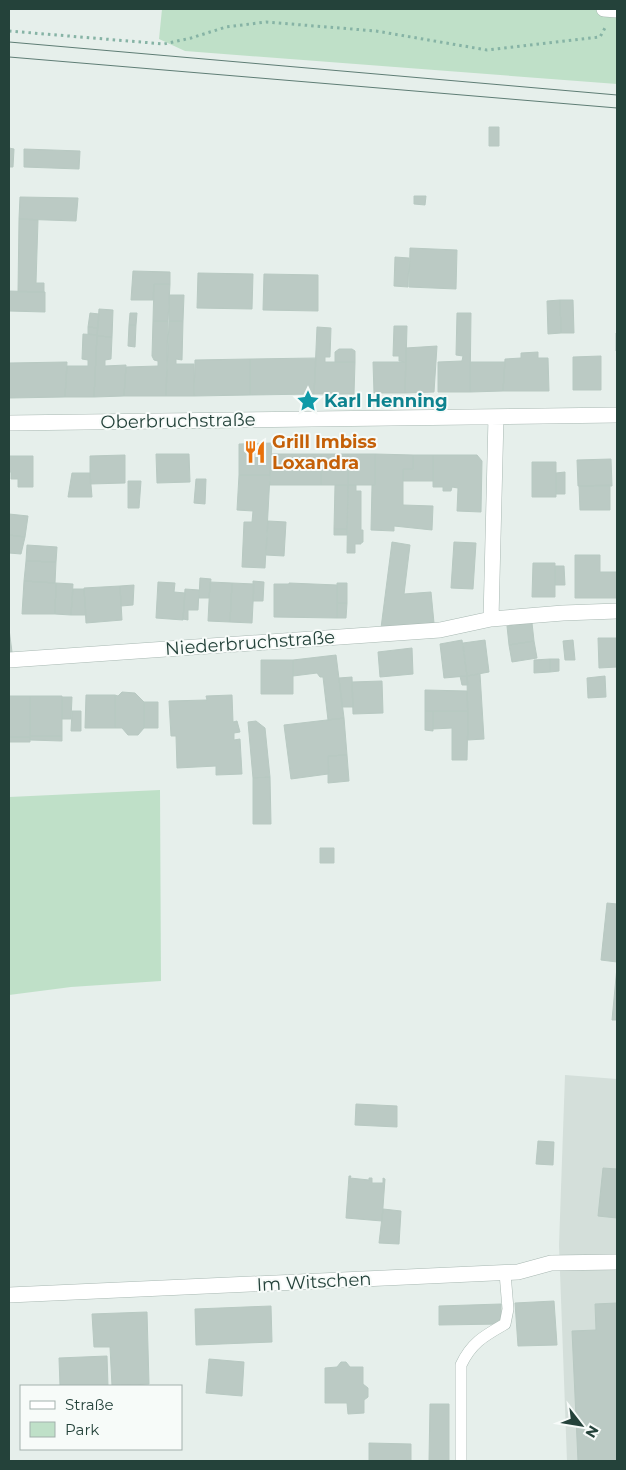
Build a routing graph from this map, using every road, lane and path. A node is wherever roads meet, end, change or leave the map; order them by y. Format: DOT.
graph roads {
  1 [pos="612,10"];
  2 [pos="9,31"];
  3 [pos="617,415"];
  4 [pos="496,417"];
  5 [pos="9,423"];
  6 [pos="617,611"];
  7 [pos="490,619"];
  8 [pos="9,660"];
  9 [pos="617,1262"];
  10 [pos="505,1273"];
  11 [pos="9,1296"];
  12 [pos="461,1461"];
  1 -- 2 [label="path"];
  3 -- 4 [label="street, Oberbruchstraße"];
  4 -- 5 [label="street, Oberbruchstraße"];
  4 -- 7 [label="street"];
  6 -- 7 [label="street, Niederbruchstraße"];
  7 -- 8 [label="street, Niederbruchstraße"];
  9 -- 10 [label="street, Im Witschen"];
  10 -- 11 [label="street, Im Witschen"];
  10 -- 12 [label="lane"];
}
